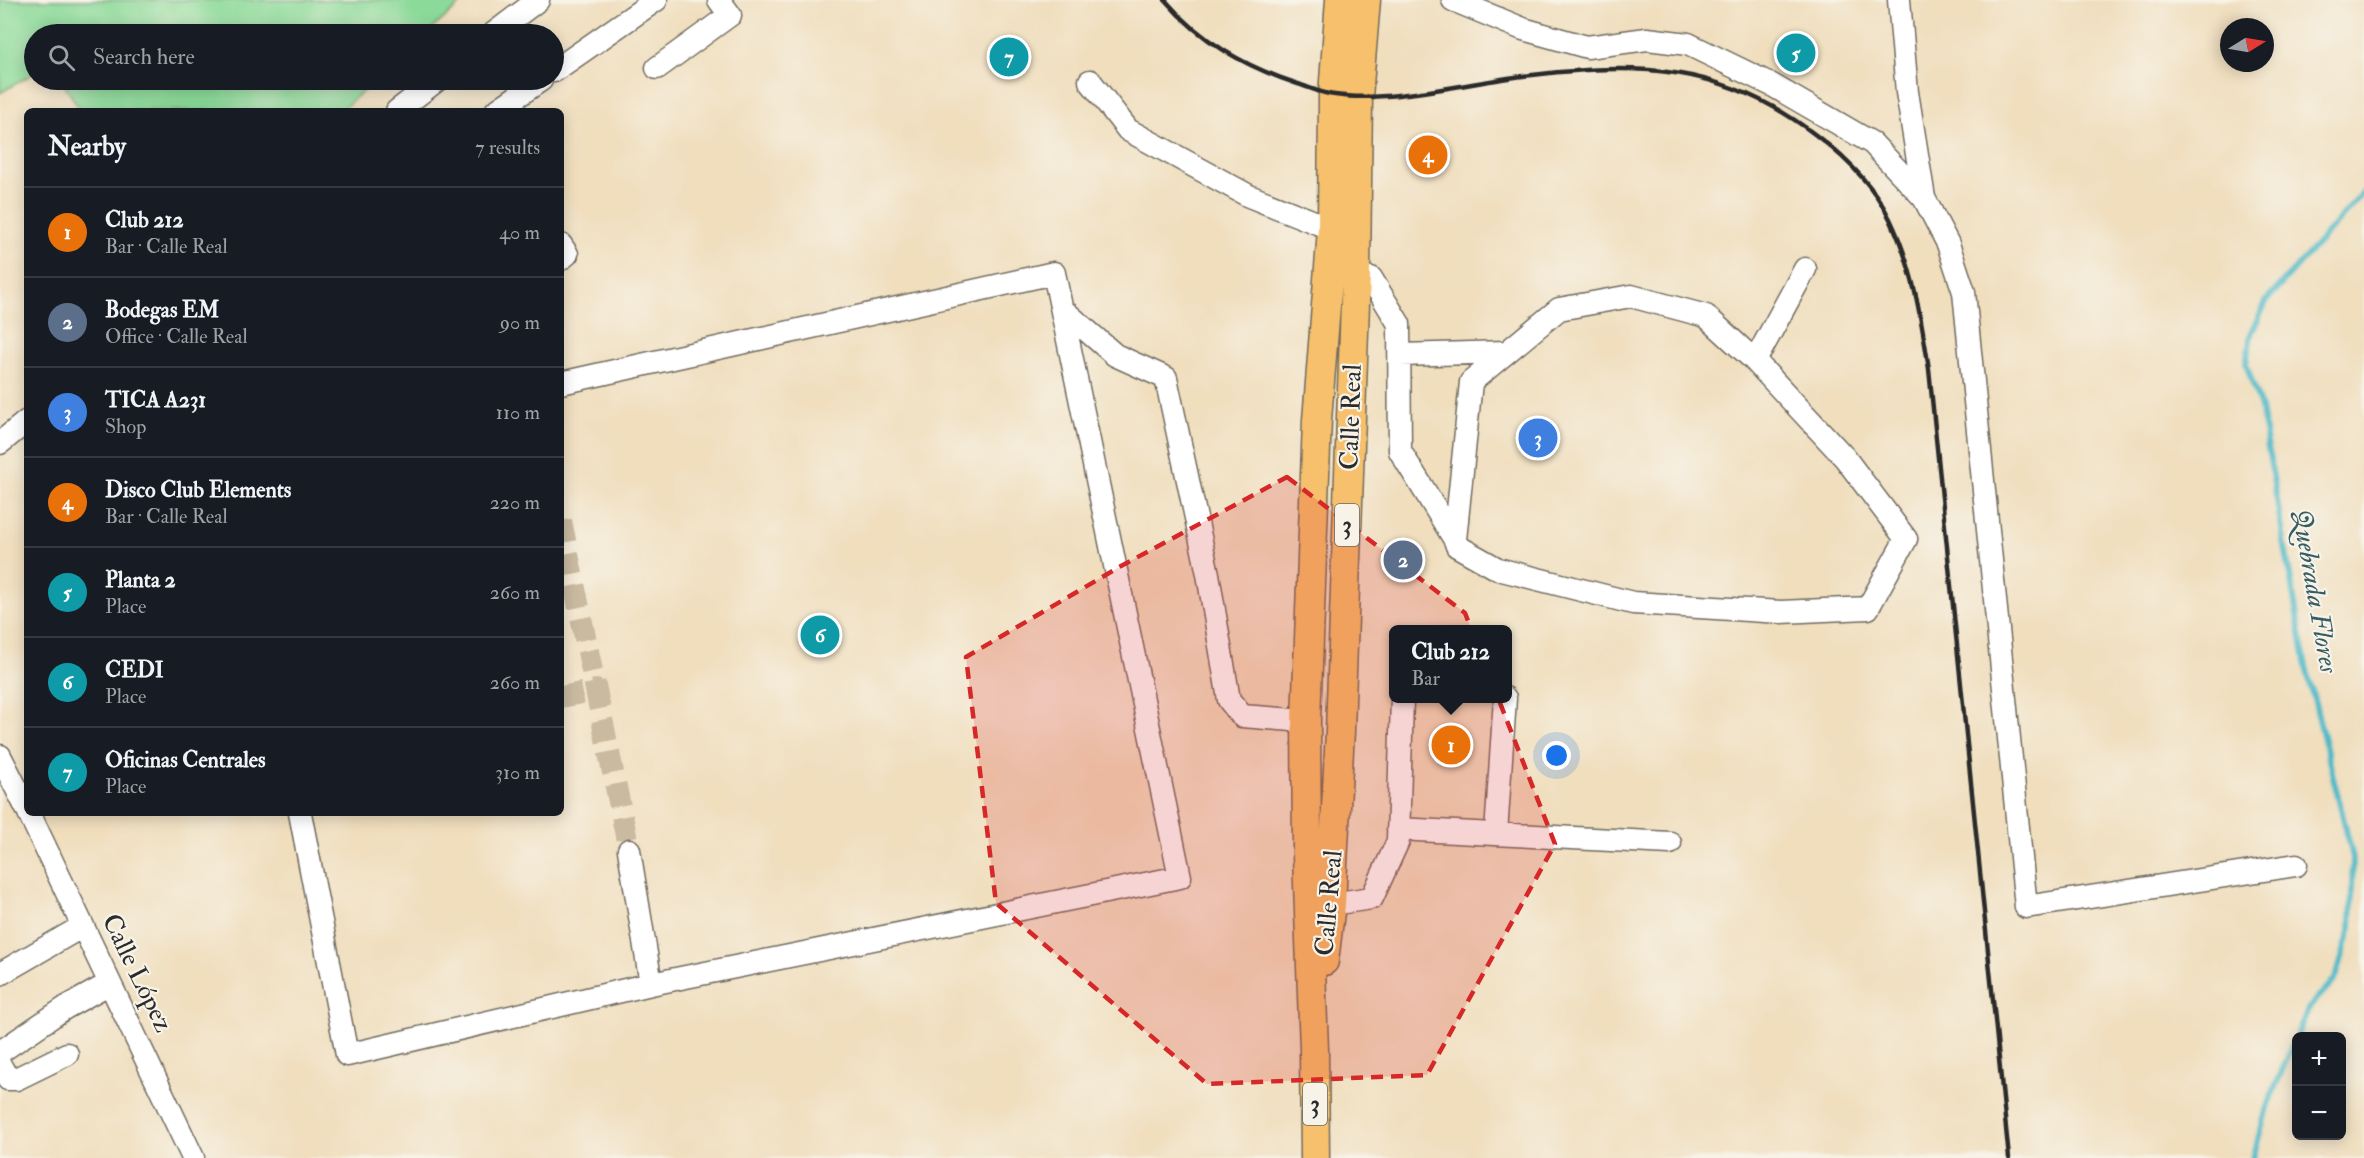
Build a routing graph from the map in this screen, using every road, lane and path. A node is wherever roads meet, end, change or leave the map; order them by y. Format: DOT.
graph roads {
  1 [pos="538,0"];
  2 [pos="656,0"];
  3 [pos="719,0"];
  4 [pos="1340,0"];
  5 [pos="1366,0"];
  6 [pos="1453,0"];
  7 [pos="1899,0"];
  8 [pos="507,24"];
  9 [pos="564,64"];
  10 [pos="657,68"];
  11 [pos="1090,81"];
  12 [pos="423,90"];
  13 [pos="526,90"];
  14 [pos="401,108"];
  15 [pos="500,108"];
  16 [pos="1924,198"];
  17 [pos="1332,229"];
  18 [pos="1805,269"];
  19 [pos="1356,274"];
  20 [pos="1062,309"];
  21 [pos="1507,352"];
  22 [pos="1400,355"];
  23 [pos="1755,361"];
  24 [pos="564,382"];
  25 [pos="24,423"];
  26 [pos="0,443"];
  27 [pos="1455,540"];
  28 [pos="1343,650"];
  29 [pos="1402,703"];
  30 [pos="1505,703"];
  31 [pos="1306,721"];
  32 [pos="0,756"];
  33 [pos="24,801"];
  34 [pos="1336,808"];
  35 [pos="32,816"];
  36 [pos="301,816"];
  37 [pos="1398,829"];
  38 [pos="1496,834"];
  39 [pos="1670,843"];
  40 [pos="629,850"];
  41 [pos="2296,865"];
  42 [pos="1331,904"];
  43 [pos="83,926"];
  44 [pos="0,974"];
  45 [pos="110,983"];
  46 [pos="651,984"];
  47 [pos="1314,1050"];
  48 [pos="0,1052"];
  49 [pos="67,1054"];
  50 [pos="0,1065"];
  51 [pos="193,1158"];
  52 [pos="1315,1158"];
  1 -- 8 [label="street"];
  2 -- 9 [label="street"];
  3 -- 10 [label="street"];
  4 -- 17 [label="main road, Calle Real / 3"];
  5 -- 19 [label="main road, Calle Real / 3"];
  6 -- 16 [label="street"];
  7 -- 16 [label="street"];
  11 -- 17 [label="street"];
  12 -- 14 [label="street"];
  13 -- 15 [label="street"];
  16 -- 41 [label="street"];
  17 -- 31 [label="main road, Calle Real / 3"];
  18 -- 23 [label="street"];
  19 -- 22 [label="street"];
  19 -- 28 [label="main road, Calle Real / 3"];
  20 -- 24 [label="street"];
  20 -- 31 [label="street"];
  20 -- 46 [label="street"];
  21 -- 22 [label="street"];
  21 -- 23 [label="street"];
  21 -- 27 [label="street"];
  22 -- 27 [label="street"];
  23 -- 27 [label="street"];
  25 -- 26 [label="street"];
  28 -- 31 [label="main road"];
  28 -- 34 [label="main road, Calle Real / 3"];
  29 -- 37 [label="street"];
  30 -- 38 [label="street"];
  31 -- 34 [label="main road"];
  31 -- 47 [label="main road, Calle Real / 3"];
  32 -- 33 [label="street, Calle López"];
  34 -- 42 [label="main road, Calle Real / 3"];
  35 -- 43 [label="street, Calle López"];
  36 -- 46 [label="street"];
  37 -- 38 [label="street"];
  37 -- 42 [label="street"];
  38 -- 39 [label="street"];
  40 -- 46 [label="street"];
  42 -- 47 [label="main road, Calle Real / 3"];
  43 -- 44 [label="street"];
  43 -- 45 [label="street, Calle López"];
  45 -- 48 [label="street"];
  45 -- 51 [label="street, Calle López"];
  47 -- 52 [label="main road, Calle Real / 3"];
  49 -- 50 [label="street"];
}
